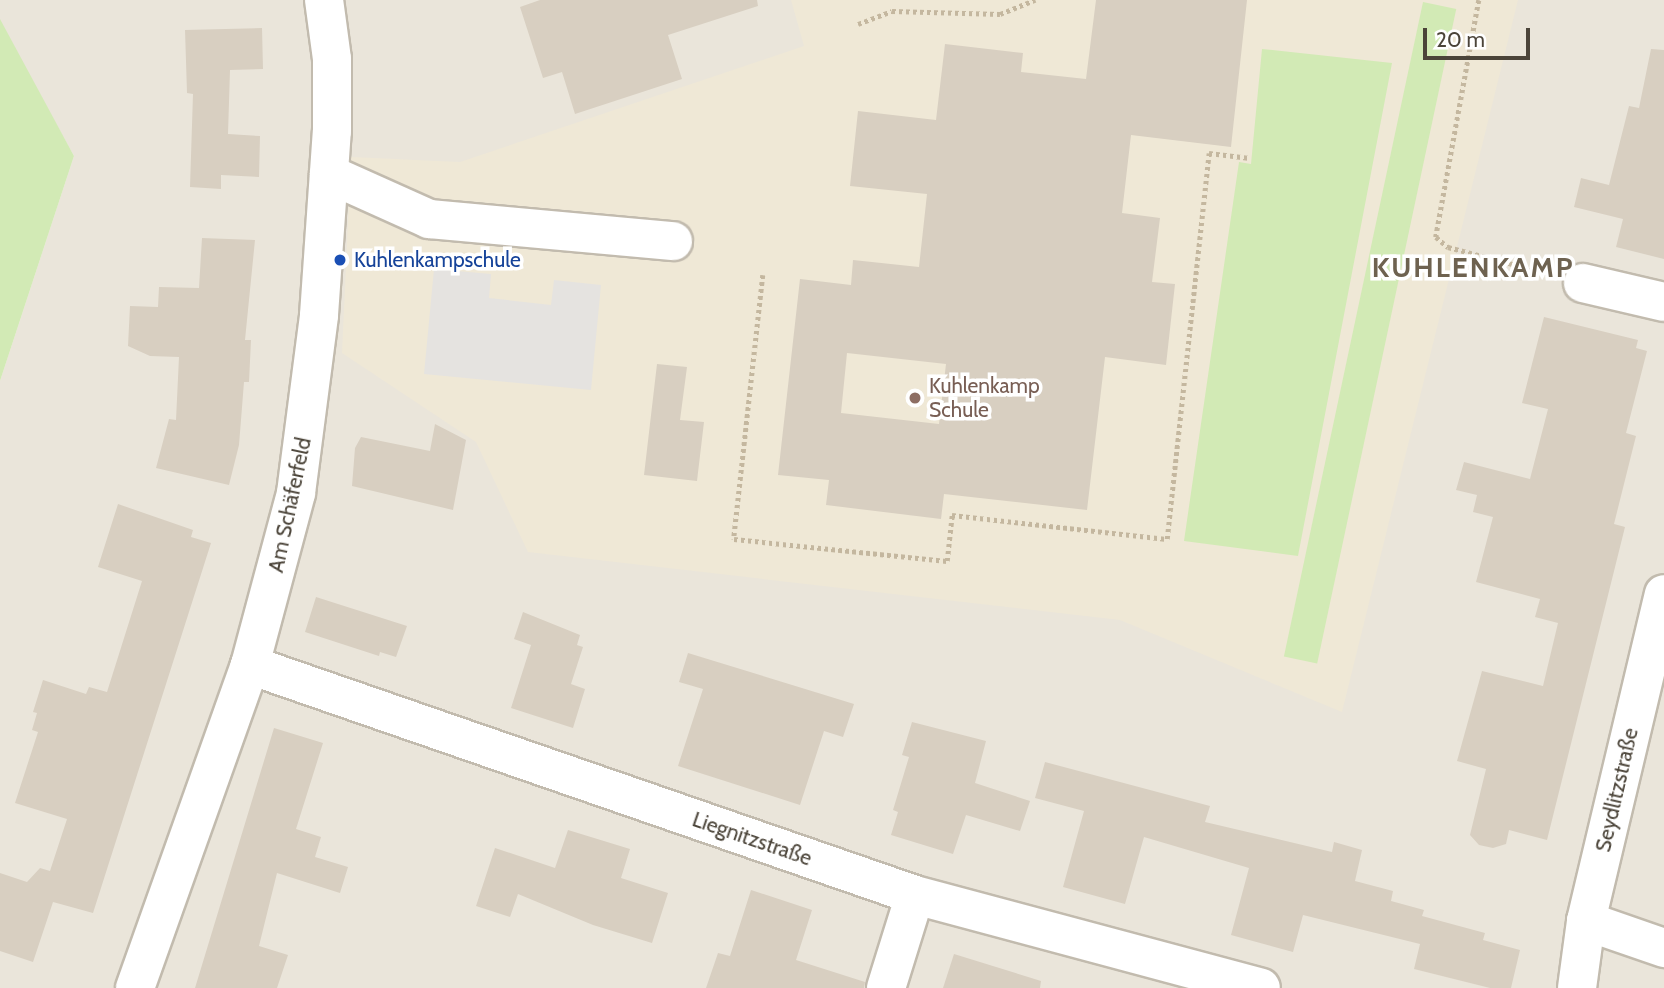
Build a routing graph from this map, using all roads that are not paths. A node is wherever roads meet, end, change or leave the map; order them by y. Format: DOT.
graph roads {
  1 [pos="324,0"];
  2 [pos="329,174"];
  3 [pos="673,241"];
  4 [pos="1583,283"];
  5 [pos="1664,302"];
  6 [pos="1664,594"];
  7 [pos="250,666"];
  8 [pos="915,895"];
  9 [pos="1586,921"];
  10 [pos="1664,947"];
  11 [pos="135,988"];
  12 [pos="886,988"];
  13 [pos="1261,988"];
  14 [pos="1577,988"];
  1 -- 2 [label="street, Am Schäferfeld"];
  2 -- 3 [label="street"];
  2 -- 7 [label="street, Am Schäferfeld"];
  4 -- 5 [label="street"];
  6 -- 9 [label="street, Seydlitzstraße"];
  7 -- 8 [label="street, Liegnitzstraße"];
  7 -- 11 [label="street, Am Schäferfeld"];
  8 -- 12 [label="street"];
  8 -- 13 [label="street, Liegnitzstraße"];
  9 -- 10 [label="street"];
  9 -- 14 [label="street, Seydlitzstraße"];
}
